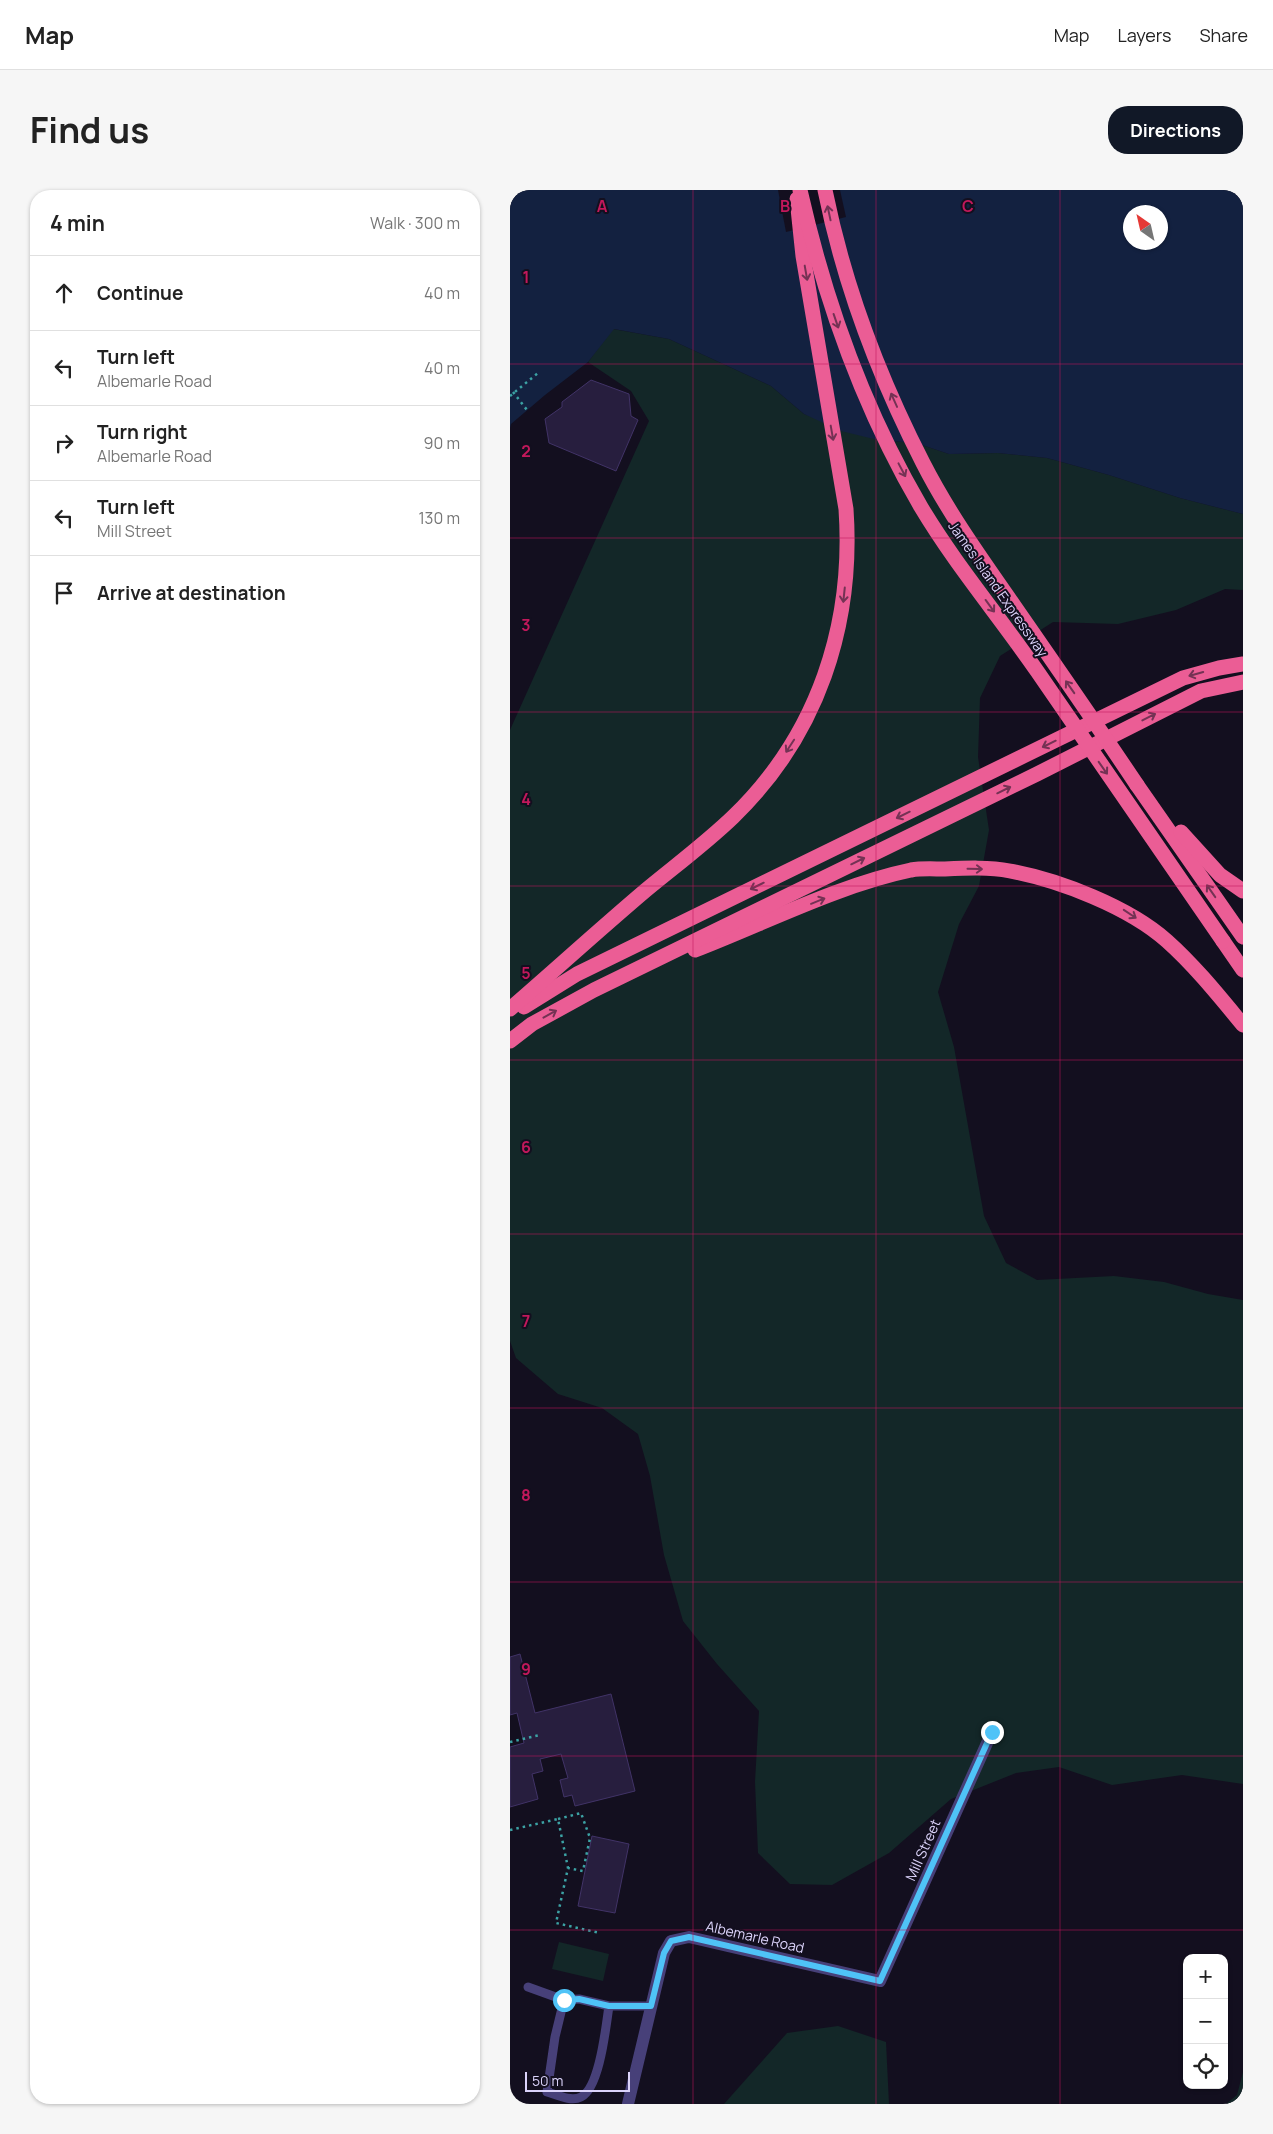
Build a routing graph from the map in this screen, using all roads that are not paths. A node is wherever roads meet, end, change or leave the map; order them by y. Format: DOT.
graph roads {
  1 [pos="796,190"];
  2 [pos="800,190"];
  3 [pos="825,190"];
  4 [pos="1243,664"];
  5 [pos="1243,682"];
  6 [pos="1137,784"];
  7 [pos="1243,891"];
  8 [pos="1243,937"];
  9 [pos="1243,970"];
  10 [pos="594,990"];
  11 [pos="510,1009"];
  12 [pos="510,1017"];
  13 [pos="1243,1025"];
  14 [pos="510,1041"];
  15 [pos="992,1732"];
  16 [pos="880,1981"];
  17 [pos="528,1987"];
  18 [pos="564,2000"];
  19 [pos="609,2006"];
  20 [pos="651,2006"];
  21 [pos="628,2104"];
  1 -- 11 [label="highway, one-way"];
  2 -- 9 [label="highway, James Island Expressway, one-way, bridge"];
  6 -- 3 [label="highway, James Island Expressway, one-way, bridge"];
  4 -- 12 [label="highway, one-way, bridge"];
  10 -- 5 [label="highway, one-way, bridge"];
  6 -- 7 [label="highway"];
  8 -- 6 [label="highway, James Island Expressway, one-way"];
  10 -- 13 [label="highway, one-way"];
  14 -- 10 [label="highway, one-way"];
  15 -- 16 [label="street, Mill Street"];
  16 -- 20 [label="street, Albemarle Road"];
  17 -- 18 [label="lane"];
  18 -- 19 [label="lane"];
  18 -- 19 [label="lane"];
  19 -- 20 [label="lane"];
  20 -- 21 [label="street, Albemarle Road"];
}
